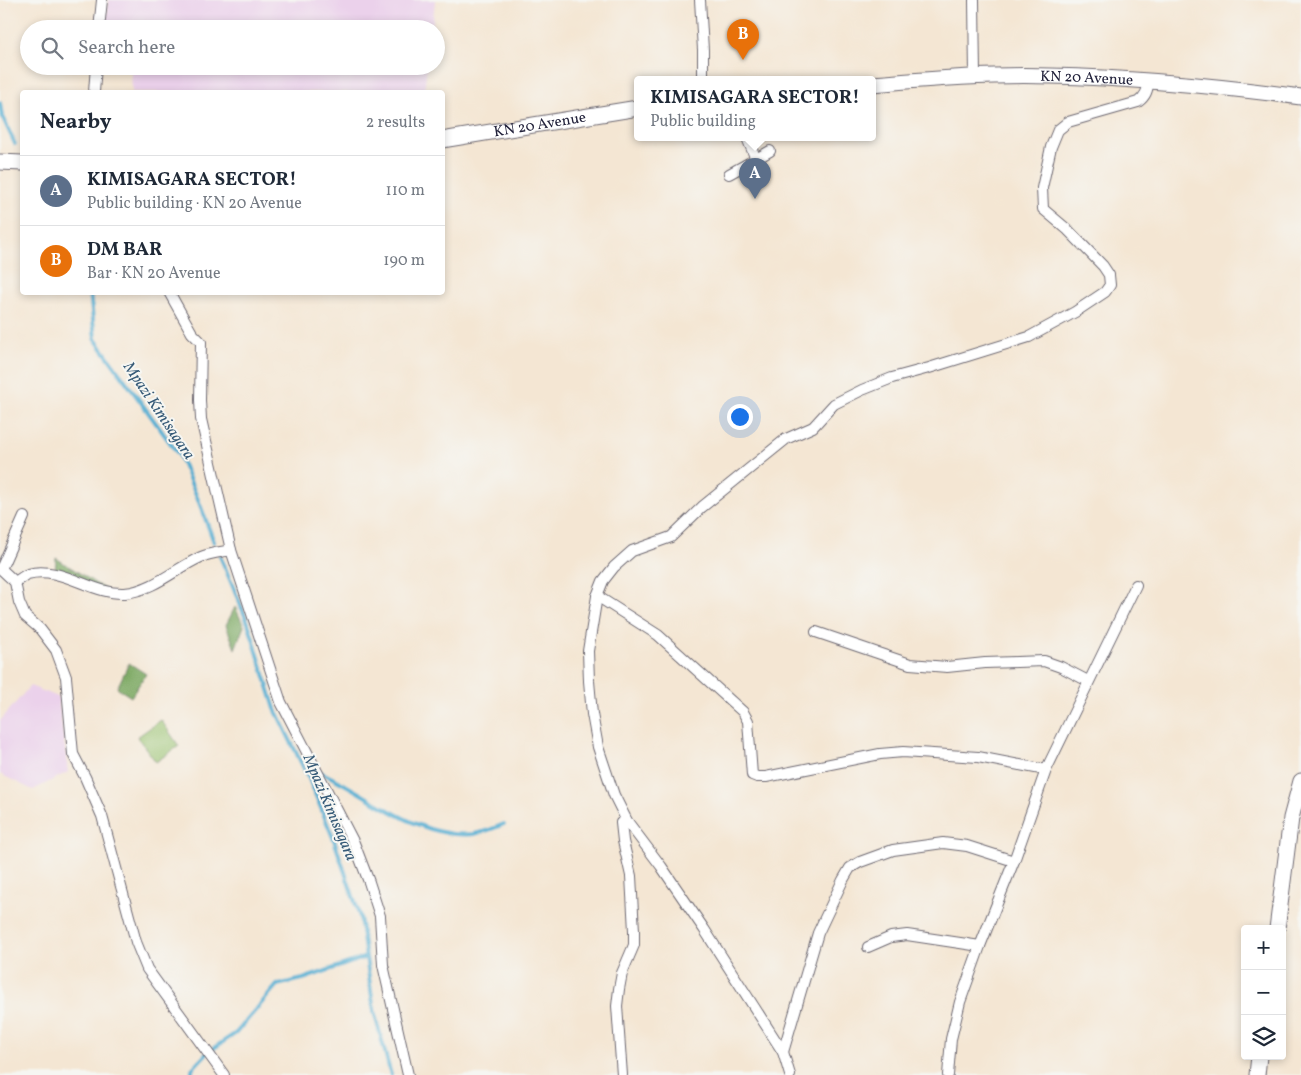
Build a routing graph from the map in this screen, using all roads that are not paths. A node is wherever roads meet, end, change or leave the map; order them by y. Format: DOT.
graph roads {
  1 [pos="102,0"];
  2 [pos="700,0"];
  3 [pos="974,0"];
  4 [pos="100,20"];
  5 [pos="95,75"];
  6 [pos="703,76"];
  7 [pos="975,76"];
  8 [pos="1149,82"];
  9 [pos="876,84"];
  10 [pos="94,90"];
  11 [pos="1301,97"];
  12 [pos="634,109"];
  13 [pos="445,140"];
  14 [pos="748,141"];
  15 [pos="770,151"];
  16 [pos="756,159"];
  17 [pos="0,162"];
  18 [pos="20,163"];
  19 [pos="729,174"];
  20 [pos="171,295"];
  21 [pos="24,517"];
  22 [pos="231,550"];
  23 [pos="1,568"];
  24 [pos="15,582"];
  25 [pos="1136,584"];
  26 [pos="597,596"];
  27 [pos="816,632"];
  28 [pos="1088,681"];
  29 [pos="1046,770"];
  30 [pos="1301,781"];
  31 [pos="627,821"];
  32 [pos="1014,861"];
  33 [pos="1277,925"];
  34 [pos="980,946"];
  35 [pos="868,947"];
  36 [pos="783,1052"];
  37 [pos="1259,1060"];
  38 [pos="224,1075"];
  39 [pos="408,1075"];
  40 [pos="622,1075"];
  41 [pos="790,1075"];
  42 [pos="948,1075"];
  43 [pos="1257,1075"];
  1 -- 4 [label="street"];
  2 -- 6 [label="street"];
  3 -- 7 [label="street"];
  5 -- 10 [label="street"];
  7 -- 8 [label="main road, KN 20 Avenue"];
  7 -- 9 [label="main road, KN 20 Avenue"];
  8 -- 11 [label="main road, KN 20 Avenue"];
  8 -- 26 [label="street"];
  12 -- 13 [label="main road, KN 20 Avenue"];
  14 -- 16 [label="street"];
  15 -- 16 [label="street"];
  16 -- 19 [label="street"];
  17 -- 18 [label="main road"];
  20 -- 22 [label="street"];
  21 -- 23 [label="street"];
  22 -- 24 [label="street"];
  22 -- 39 [label="street"];
  23 -- 24 [label="street"];
  24 -- 38 [label="street"];
  25 -- 28 [label="street"];
  26 -- 29 [label="street"];
  26 -- 31 [label="street"];
  27 -- 28 [label="street"];
  28 -- 29 [label="street"];
  29 -- 32 [label="street"];
  30 -- 33 [label="main road"];
  31 -- 36 [label="street"];
  31 -- 40 [label="street"];
  32 -- 34 [label="street"];
  32 -- 36 [label="street"];
  34 -- 35 [label="street"];
  34 -- 42 [label="street"];
  36 -- 41 [label="street"];
  37 -- 43 [label="main road"];
}
